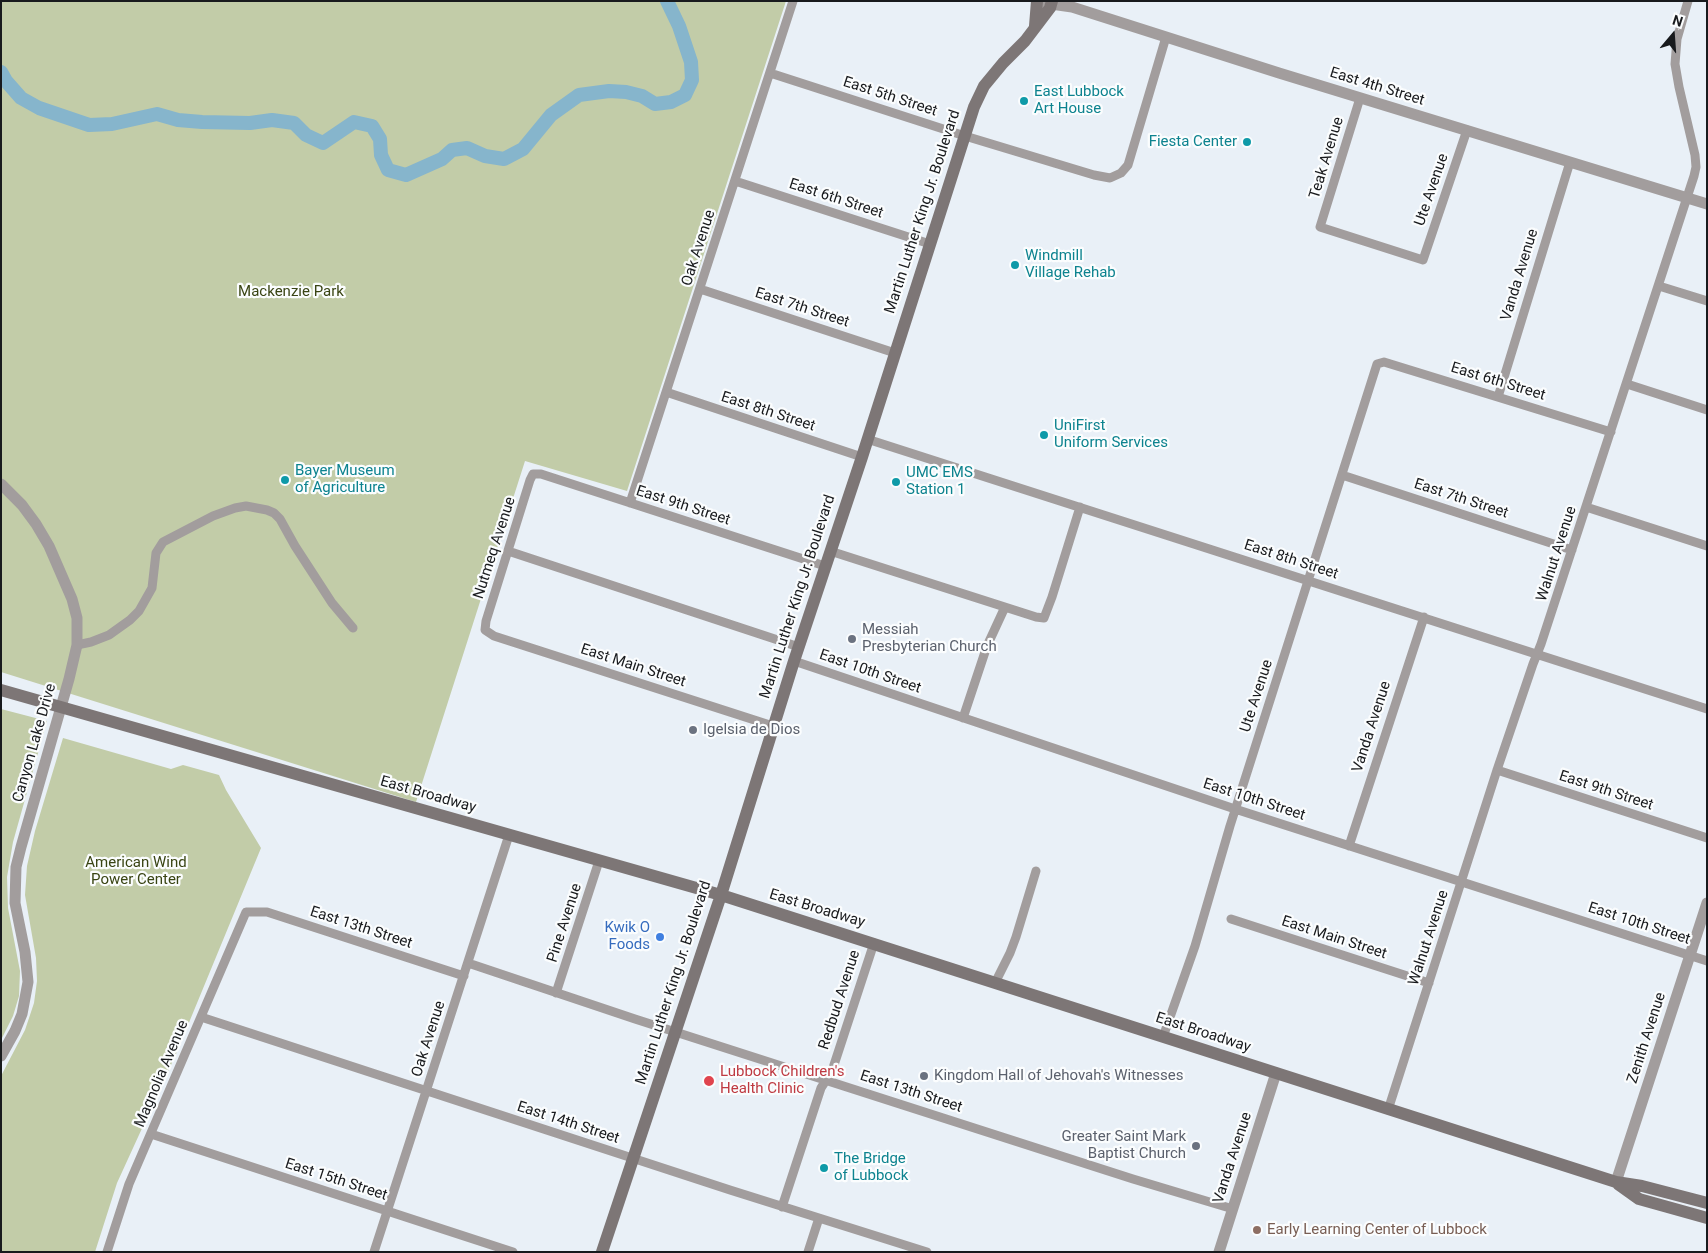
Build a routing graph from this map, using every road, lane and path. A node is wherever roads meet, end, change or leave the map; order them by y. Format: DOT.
graph roads {
  1 [pos="793,1"];
  2 [pos="1688,1"];
  3 [pos="1037,2"];
  4 [pos="1051,2"];
  5 [pos="1035,26"];
  6 [pos="1166,37"];
  7 [pos="770,73"];
  8 [pos="1360,98"];
  9 [pos="1466,130"];
  10 [pos="965,136"];
  11 [pos="1570,162"];
  12 [pos="735,181"];
  13 [pos="1688,198"];
  14 [pos="1707,204"];
  15 [pos="930,244"];
  16 [pos="1423,260"];
  17 [pos="1659,286"];
  18 [pos="700,289"];
  19 [pos="1707,301"];
  20 [pos="895,353"];
  21 [pos="1377,364"];
  22 [pos="1626,384"];
  23 [pos="666,392"];
  24 [pos="1498,397"];
  25 [pos="1707,410"];
  26 [pos="1611,432"];
  27 [pos="867,439"];
  28 [pos="862,457"];
  29 [pos="533,474"];
  30 [pos="1342,475"];
  31 [pos="1,484"];
  32 [pos="630,504"];
  33 [pos="1080,507"];
  34 [pos="1586,507"];
  35 [pos="1707,546"];
  36 [pos="1572,550"];
  37 [pos="830,551"];
  38 [pos="508,552"];
  39 [pos="825,566"];
  40 [pos="1308,580"];
  41 [pos="1005,606"];
  42 [pos="1424,617"];
  43 [pos="353,628"];
  44 [pos="485,630"];
  45 [pos="77,645"];
  46 [pos="799,647"];
  47 [pos="1537,654"];
  48 [pos="794,661"];
  49 [pos="1,690"];
  50 [pos="60,707"];
  51 [pos="1707,709"];
  52 [pos="964,718"];
  53 [pos="773,726"];
  54 [pos="1498,770"];
  55 [pos="1235,809"];
  56 [pos="508,835"];
  57 [pos="1707,838"];
  58 [pos="1349,846"];
  59 [pos="599,862"];
  60 [pos="1036,871"];
  61 [pos="1462,882"];
  62 [pos="720,895"];
  63 [pos="1707,903"];
  64 [pos="250,912"];
  65 [pos="1231,919"];
  66 [pos="874,943"];
  67 [pos="1690,955"];
  68 [pos="1707,961"];
  69 [pos="468,963"];
  70 [pos="464,976"];
  71 [pos="994,983"];
  72 [pos="1429,983"];
  73 [pos="556,993"];
  74 [pos="201,1017"];
  75 [pos="675,1032"];
  76 [pos="1163,1037"];
  77 [pos="1,1056"];
  78 [pos="1276,1073"];
  79 [pos="826,1080"];
  80 [pos="426,1092"];
  81 [pos="1388,1110"];
  82 [pos="151,1134"];
  83 [pos="633,1159"];
  84 [pos="1616,1182"];
  85 [pos="1707,1203"];
  86 [pos="782,1207"];
  87 [pos="1232,1209"];
  88 [pos="388,1211"];
  89 [pos="819,1218"];
  90 [pos="1707,1218"];
  91 [pos="106,1252"];
  92 [pos="374,1252"];
  93 [pos="513,1252"];
  94 [pos="602,1252"];
  95 [pos="808,1252"];
  96 [pos="927,1252"];
  97 [pos="1218,1252"];
  1 -- 7 [label="street, Oak Avenue"];
  2 -- 13 [label="street, Walnut Avenue"];
  3 -- 4 [label="street, East 4th Street"];
  3 -- 5 [label="main road"];
  4 -- 5 [label="main road, Martin Luther King Jr. Boulevard"];
  4 -- 6 [label="street, East 4th Street"];
  5 -- 10 [label="main road, Martin Luther King Jr. Boulevard"];
  6 -- 8 [label="street, East 4th Street"];
  6 -- 10 [label="street, East 5th Street"];
  7 -- 10 [label="street, East 5th Street"];
  7 -- 12 [label="street, Oak Avenue"];
  8 -- 9 [label="street, East 4th Street"];
  8 -- 16 [label="street, Teak Avenue"];
  9 -- 11 [label="street, East 4th Street"];
  9 -- 16 [label="street, Ute Avenue"];
  10 -- 15 [label="main road, Martin Luther King Jr. Boulevard"];
  11 -- 13 [label="street, East 4th Street"];
  11 -- 24 [label="street, Vanda Avenue"];
  12 -- 15 [label="street, East 6th Street"];
  12 -- 18 [label="street, Oak Avenue"];
  13 -- 14 [label="street, East 4th Street"];
  13 -- 17 [label="street, Walnut Avenue"];
  15 -- 20 [label="main road, Martin Luther King Jr. Boulevard"];
  17 -- 19 [label="street"];
  17 -- 22 [label="street, Walnut Avenue"];
  18 -- 20 [label="street, East 7th Street"];
  18 -- 23 [label="street, Oak Avenue"];
  20 -- 27 [label="main road, Martin Luther King Jr. Boulevard"];
  21 -- 24 [label="street, East 6th Street"];
  21 -- 30 [label="street, Ute Avenue"];
  22 -- 25 [label="street"];
  22 -- 26 [label="street, Walnut Avenue"];
  23 -- 28 [label="street, East 8th Street"];
  23 -- 32 [label="street, Oak Avenue"];
  24 -- 26 [label="street, East 6th Street"];
  26 -- 34 [label="street, Walnut Avenue"];
  27 -- 28 [label="main road, Martin Luther King Jr. Boulevard"];
  27 -- 33 [label="street, East 8th Street"];
  28 -- 37 [label="main road, Martin Luther King Jr. Boulevard"];
  29 -- 32 [label="street, East 9th Street"];
  29 -- 38 [label="street, Nutmeq Avenue"];
  30 -- 36 [label="street, East 7th Street"];
  30 -- 40 [label="street, Ute Avenue"];
  31 -- 45 [label="street, Canyon Lake Drive"];
  32 -- 39 [label="street, East 9th Street"];
  33 -- 40 [label="street, East 8th Street"];
  33 -- 41 [label="street"];
  34 -- 35 [label="street"];
  34 -- 36 [label="street, Walnut Avenue"];
  36 -- 47 [label="street, Walnut Avenue"];
  37 -- 39 [label="main road, Martin Luther King Jr. Boulevard"];
  37 -- 41 [label="street"];
  38 -- 44 [label="street, Nutmeq Avenue"];
  38 -- 46 [label="street"];
  39 -- 46 [label="main road, Martin Luther King Jr. Boulevard"];
  40 -- 42 [label="street, East 8th Street"];
  40 -- 55 [label="street, Ute Avenue"];
  41 -- 52 [label="street"];
  42 -- 47 [label="street, East 8th Street"];
  42 -- 58 [label="street, Vanda Avenue"];
  43 -- 45 [label="street"];
  44 -- 53 [label="street, East Main Street"];
  45 -- 50 [label="street, Canyon Lake Drive"];
  46 -- 48 [label="main road, Martin Luther King Jr. Boulevard"];
  47 -- 51 [label="street, East 8th Street"];
  47 -- 54 [label="street, Walnut Avenue"];
  48 -- 52 [label="street, East 10th Street"];
  48 -- 53 [label="main road, Martin Luther King Jr. Boulevard"];
  49 -- 50 [label="main road, East Broadway"];
  50 -- 56 [label="main road, East Broadway"];
  50 -- 77 [label="street, Canyon Lake Drive"];
  52 -- 55 [label="street, East 10th Street"];
  53 -- 62 [label="main road, Martin Luther King Jr. Boulevard"];
  54 -- 57 [label="street, East 9th Street"];
  54 -- 61 [label="street, Walnut Avenue"];
  55 -- 58 [label="street, East 10th Street"];
  55 -- 76 [label="street, Ute Avenue"];
  56 -- 59 [label="main road, East Broadway"];
  56 -- 69 [label="street, Oak Avenue"];
  58 -- 61 [label="street, East 10th Street"];
  59 -- 62 [label="main road, East Broadway"];
  59 -- 73 [label="street, Pine Avenue"];
  60 -- 71 [label="street"];
  61 -- 67 [label="street, East 10th Street"];
  61 -- 72 [label="street, Walnut Avenue"];
  62 -- 66 [label="main road, East Broadway"];
  62 -- 75 [label="main road, Martin Luther King Jr. Boulevard"];
  63 -- 67 [label="street, Zenith Avenue"];
  64 -- 70 [label="street, East 13th Street"];
  64 -- 74 [label="street, Magnolia Avenue"];
  65 -- 72 [label="street, East Main Street"];
  66 -- 71 [label="main road, East Broadway"];
  66 -- 79 [label="street, Redbud Avenue"];
  67 -- 68 [label="street, East 10th Street"];
  67 -- 84 [label="street, Zenith Avenue"];
  69 -- 70 [label="street, Oak Avenue"];
  69 -- 73 [label="street, East 13th Street"];
  70 -- 80 [label="street, Oak Avenue"];
  71 -- 76 [label="main road, East Broadway"];
  72 -- 81 [label="street, Walnut Avenue"];
  73 -- 75 [label="street, East 13th Street"];
  74 -- 80 [label="street, East 14th Street"];
  74 -- 82 [label="street, Magnolia Avenue"];
  75 -- 79 [label="street, East 13th Street"];
  75 -- 83 [label="main road, Martin Luther King Jr. Boulevard"];
  76 -- 78 [label="main road, East Broadway"];
  78 -- 81 [label="main road, East Broadway"];
  78 -- 87 [label="street, Vanda Avenue"];
  79 -- 86 [label="street, Redbud Avenue"];
  79 -- 87 [label="street, East 13th Street"];
  80 -- 83 [label="street, East 14th Street"];
  80 -- 88 [label="street, Oak Avenue"];
  81 -- 84 [label="main road, East Broadway"];
  82 -- 88 [label="street, East 15th Street"];
  82 -- 91 [label="street, Magnolia Avenue"];
  83 -- 86 [label="street, East 14th Street"];
  83 -- 94 [label="main road, Martin Luther King Jr. Boulevard"];
  84 -- 85 [label="main road, East Broadway"];
  84 -- 90 [label="main road, East Broadway"];
  86 -- 89 [label="street, East 14th Street"];
  87 -- 97 [label="street, Vanda Avenue"];
  88 -- 92 [label="street, Oak Avenue"];
  88 -- 93 [label="street, East 15th Street"];
  89 -- 95 [label="street"];
  89 -- 96 [label="street, East 14th Street"];
}
